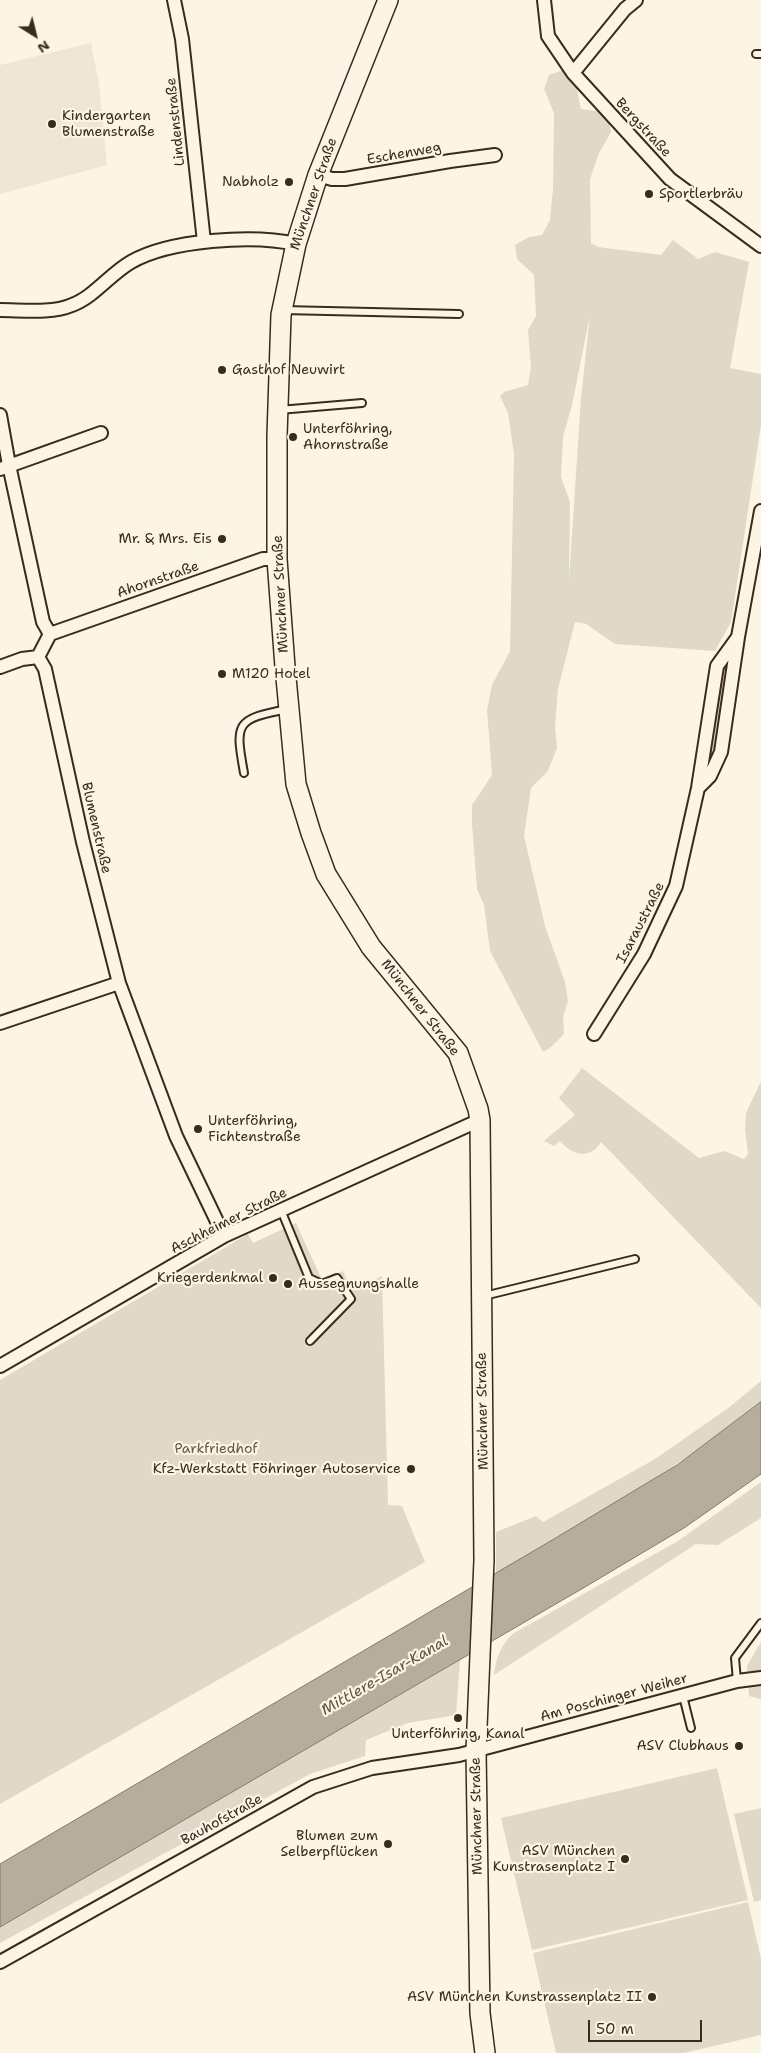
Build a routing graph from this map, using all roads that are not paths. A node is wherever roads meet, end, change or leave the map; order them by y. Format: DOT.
graph roads {
  1 [pos="174,0"];
  2 [pos="388,0"];
  3 [pos="544,0"];
  4 [pos="636,0"];
  5 [pos="573,74"];
  6 [pos="495,155"];
  7 [pos="318,175"];
  8 [pos="204,242"];
  9 [pos="296,244"];
  10 [pos="761,246"];
  11 [pos="0,310"];
  12 [pos="282,310"];
  13 [pos="459,314"];
  14 [pos="362,403"];
  15 [pos="278,410"];
  16 [pos="0,415"];
  17 [pos="101,433"];
  18 [pos="4,467"];
  19 [pos="761,511"];
  20 [pos="277,559"];
  21 [pos="50,634"];
  22 [pos="738,637"];
  23 [pos="38,657"];
  24 [pos="0,667"];
  25 [pos="289,709"];
  26 [pos="244,773"];
  27 [pos="698,788"];
  28 [pos="118,983"];
  29 [pos="0,1023"];
  30 [pos="594,1034"];
  31 [pos="480,1120"];
  32 [pos="281,1210"];
  33 [pos="224,1236"];
  34 [pos="635,1259"];
  35 [pos="482,1296"];
  36 [pos="310,1341"];
  37 [pos="0,1366"];
  38 [pos="761,1623"];
  39 [pos="761,1678"];
  40 [pos="737,1681"];
  41 [pos="683,1696"];
  42 [pos="691,1728"];
  43 [pos="476,1751"];
  44 [pos="0,1962"];
  45 [pos="485,2053"];
  1 -- 8 [label="street, Lindenstraße"];
  2 -- 7 [label="main road, Münchner Straße"];
  3 -- 5 [label="street, Bergstraße"];
  4 -- 5 [label="street"];
  5 -- 10 [label="street, Bergstraße"];
  6 -- 7 [label="street, Eschenweg"];
  7 -- 9 [label="main road, Münchner Straße"];
  8 -- 9 [label="street"];
  8 -- 11 [label="street"];
  9 -- 12 [label="main road, Münchner Straße"];
  12 -- 13 [label="lane"];
  12 -- 15 [label="main road, Münchner Straße"];
  14 -- 15 [label="lane"];
  15 -- 20 [label="main road, Münchner Straße"];
  16 -- 18 [label="street"];
  17 -- 18 [label="street"];
  18 -- 21 [label="street"];
  19 -- 22 [label="street, Isaraustraße"];
  20 -- 21 [label="street, Ahornstraße"];
  20 -- 25 [label="main road, Münchner Straße"];
  21 -- 23 [label="street"];
  22 -- 27 [label="street, Isaraustraße"];
  22 -- 27 [label="street, Isaraustraße"];
  23 -- 24 [label="street"];
  23 -- 28 [label="street, Blumenstraße"];
  25 -- 26 [label="lane"];
  25 -- 31 [label="main road, Münchner Straße"];
  27 -- 30 [label="street, Isaraustraße"];
  28 -- 29 [label="street"];
  28 -- 33 [label="street, Blumenstraße"];
  31 -- 32 [label="street, Aschheimer Straße"];
  31 -- 35 [label="main road, Münchner Straße"];
  32 -- 33 [label="street, Aschheimer Straße"];
  32 -- 36 [label="lane"];
  33 -- 37 [label="street, Aschheimer Straße"];
  34 -- 35 [label="lane"];
  35 -- 43 [label="main road, Münchner Straße"];
  38 -- 40 [label="lane"];
  39 -- 40 [label="street, Am Poschinger Weiher"];
  40 -- 41 [label="street, Am Poschinger Weiher"];
  41 -- 42 [label="lane"];
  41 -- 43 [label="street, Am Poschinger Weiher"];
  43 -- 44 [label="street, Bauhofstraße"];
  43 -- 45 [label="main road, Münchner Straße"];
}
